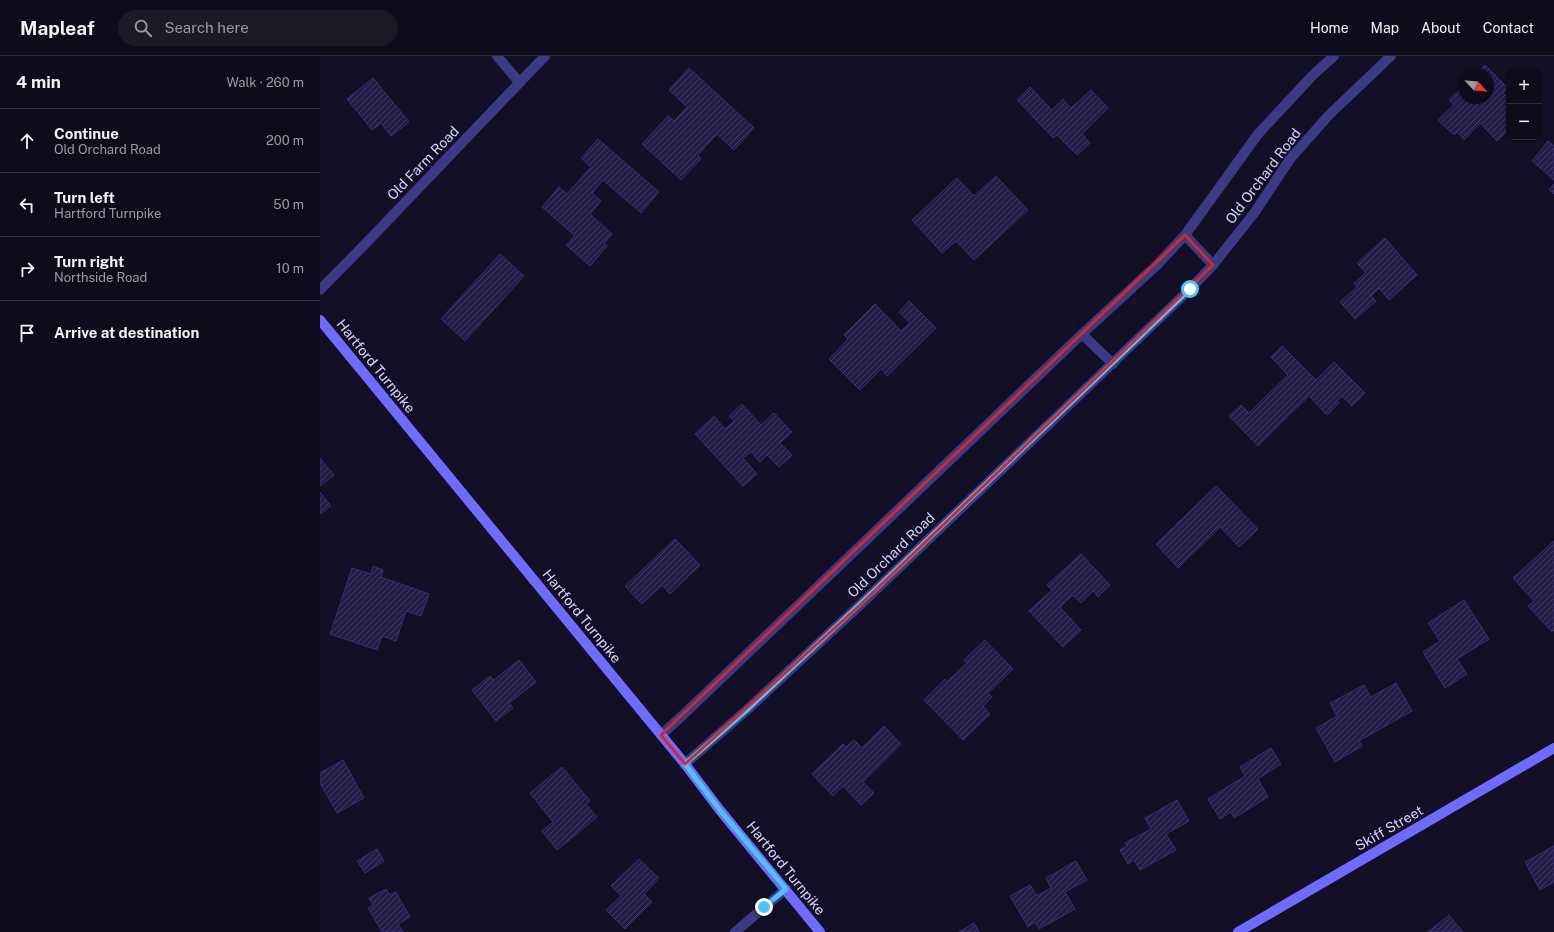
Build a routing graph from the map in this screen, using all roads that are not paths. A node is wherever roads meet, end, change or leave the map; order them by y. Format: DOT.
graph roads {
  1 [pos="497,56"];
  2 [pos="545,56"];
  3 [pos="1334,56"];
  4 [pos="1391,56"];
  5 [pos="519,82"];
  6 [pos="1185,235"];
  7 [pos="1213,265"];
  8 [pos="320,290"];
  9 [pos="320,320"];
  10 [pos="1082,334"];
  11 [pos="1113,364"];
  12 [pos="661,735"];
  13 [pos="1554,748"];
  14 [pos="685,764"];
  15 [pos="786,889"];
  16 [pos="735,932"];
  17 [pos="820,932"];
  18 [pos="1238,932"];
  1 -- 5 [label="street"];
  2 -- 5 [label="street, Old Farm Road"];
  3 -- 6 [label="street, Old Orchard Road"];
  4 -- 7 [label="street, Old Orchard Road"];
  5 -- 8 [label="street, Old Farm Road"];
  6 -- 7 [label="street"];
  6 -- 10 [label="street, Old Orchard Road"];
  7 -- 11 [label="street, Old Orchard Road"];
  9 -- 12 [label="main road, Hartford Turnpike"];
  10 -- 11 [label="street"];
  10 -- 12 [label="street, Old Orchard Road"];
  11 -- 14 [label="street, Old Orchard Road"];
  12 -- 14 [label="main road, Hartford Turnpike"];
  13 -- 18 [label="main road, Skiff Street"];
  14 -- 15 [label="main road, Hartford Turnpike"];
  15 -- 16 [label="street"];
  15 -- 17 [label="main road, Hartford Turnpike"];
}
